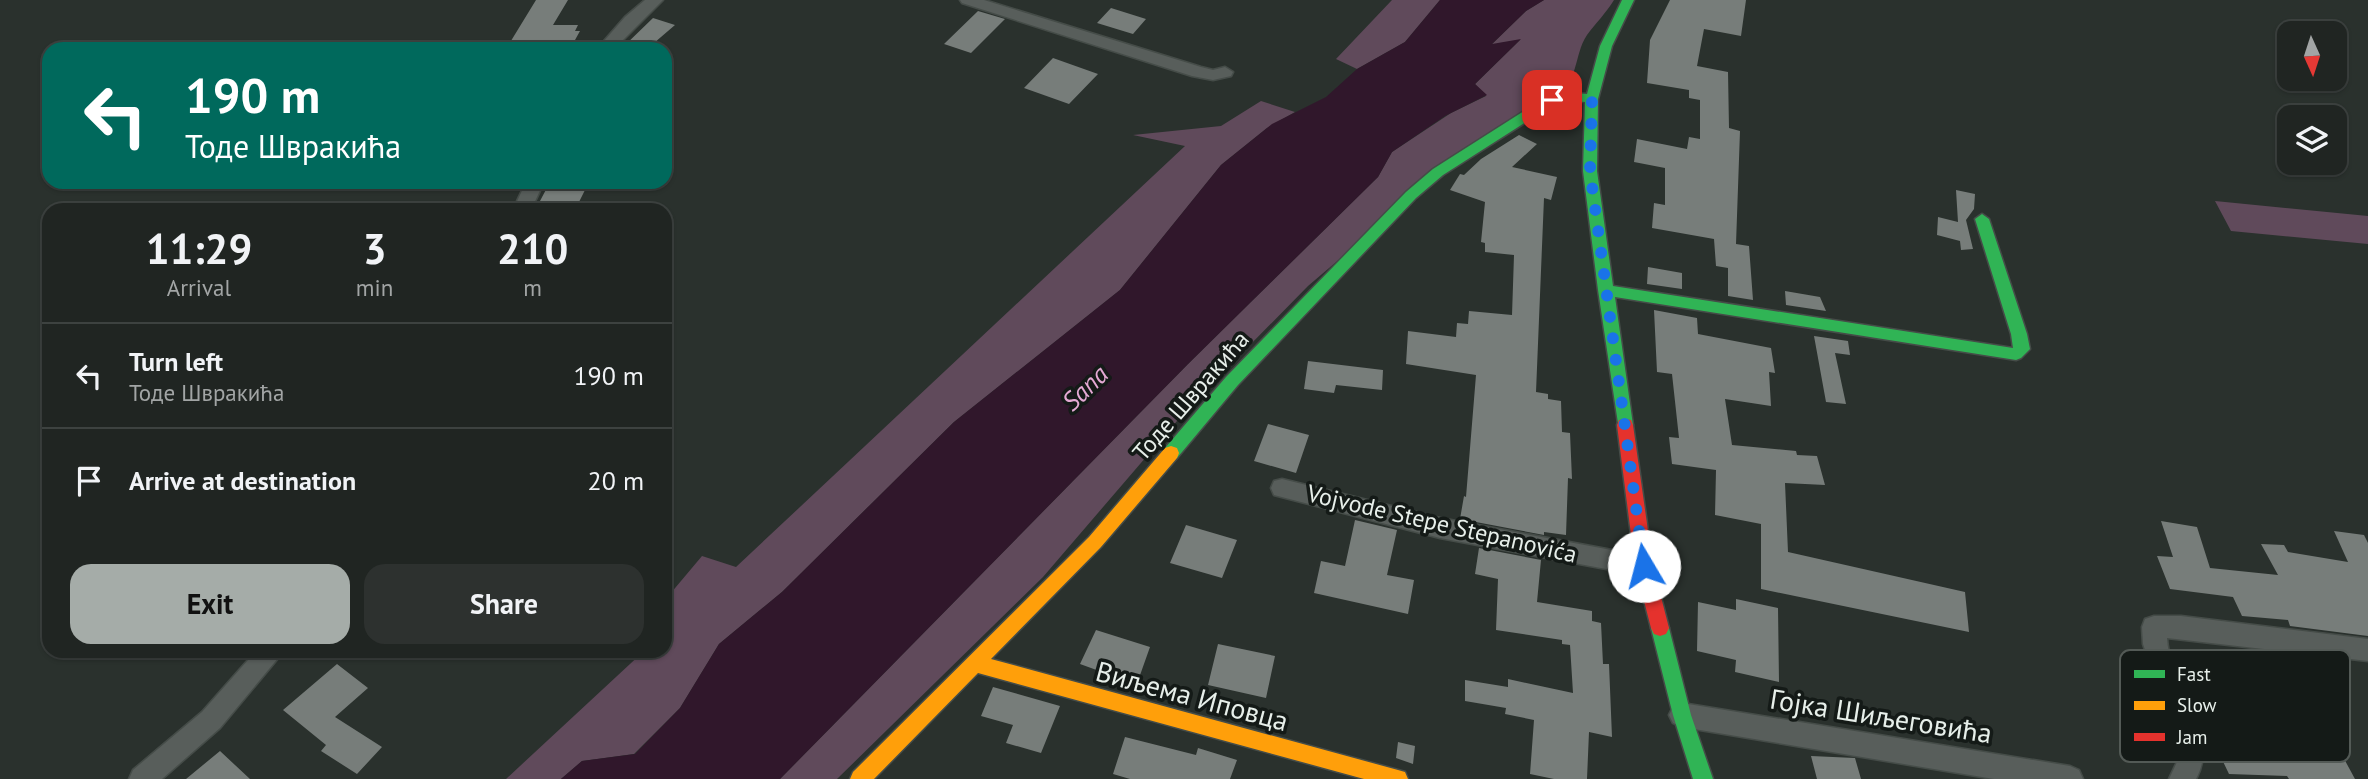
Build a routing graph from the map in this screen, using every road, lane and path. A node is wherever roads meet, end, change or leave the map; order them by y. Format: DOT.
graph roads {
  1 [pos="655,0"];
  2 [pos="968,0"];
  3 [pos="1628,0"];
  4 [pos="611,42"];
  5 [pos="1225,72"];
  6 [pos="1592,100"];
  7 [pos="1982,219"];
  8 [pos="1605,290"];
  9 [pos="1282,488"];
  10 [pos="1644,566"];
  11 [pos="2156,650"];
  12 [pos="2368,650"];
  13 [pos="266,658"];
  14 [pos="973,663"];
  15 [pos="1682,715"];
  16 [pos="2190,762"];
  17 [pos="142,779"];
  18 [pos="860,779"];
  19 [pos="1398,779"];
  20 [pos="1703,779"];
  21 [pos="2070,779"];
  22 [pos="2182,779"];
  1 -- 4 [label="street"];
  2 -- 5 [label="street"];
  3 -- 6 [label="street"];
  6 -- 8 [label="street"];
  6 -- 14 [label="street, Тоде Швракића"];
  7 -- 8 [label="street"];
  8 -- 10 [label="street"];
  9 -- 10 [label="street, Vojvode Stepe Stepanovića"];
  10 -- 15 [label="street"];
  11 -- 12 [label="street"];
  13 -- 17 [label="street"];
  14 -- 18 [label="street, Тоде Швракића"];
  14 -- 19 [label="street, Виљема Иповца"];
  15 -- 20 [label="street"];
  15 -- 21 [label="street, Гојка Шиљеговића"];
  16 -- 22 [label="street"];
}
